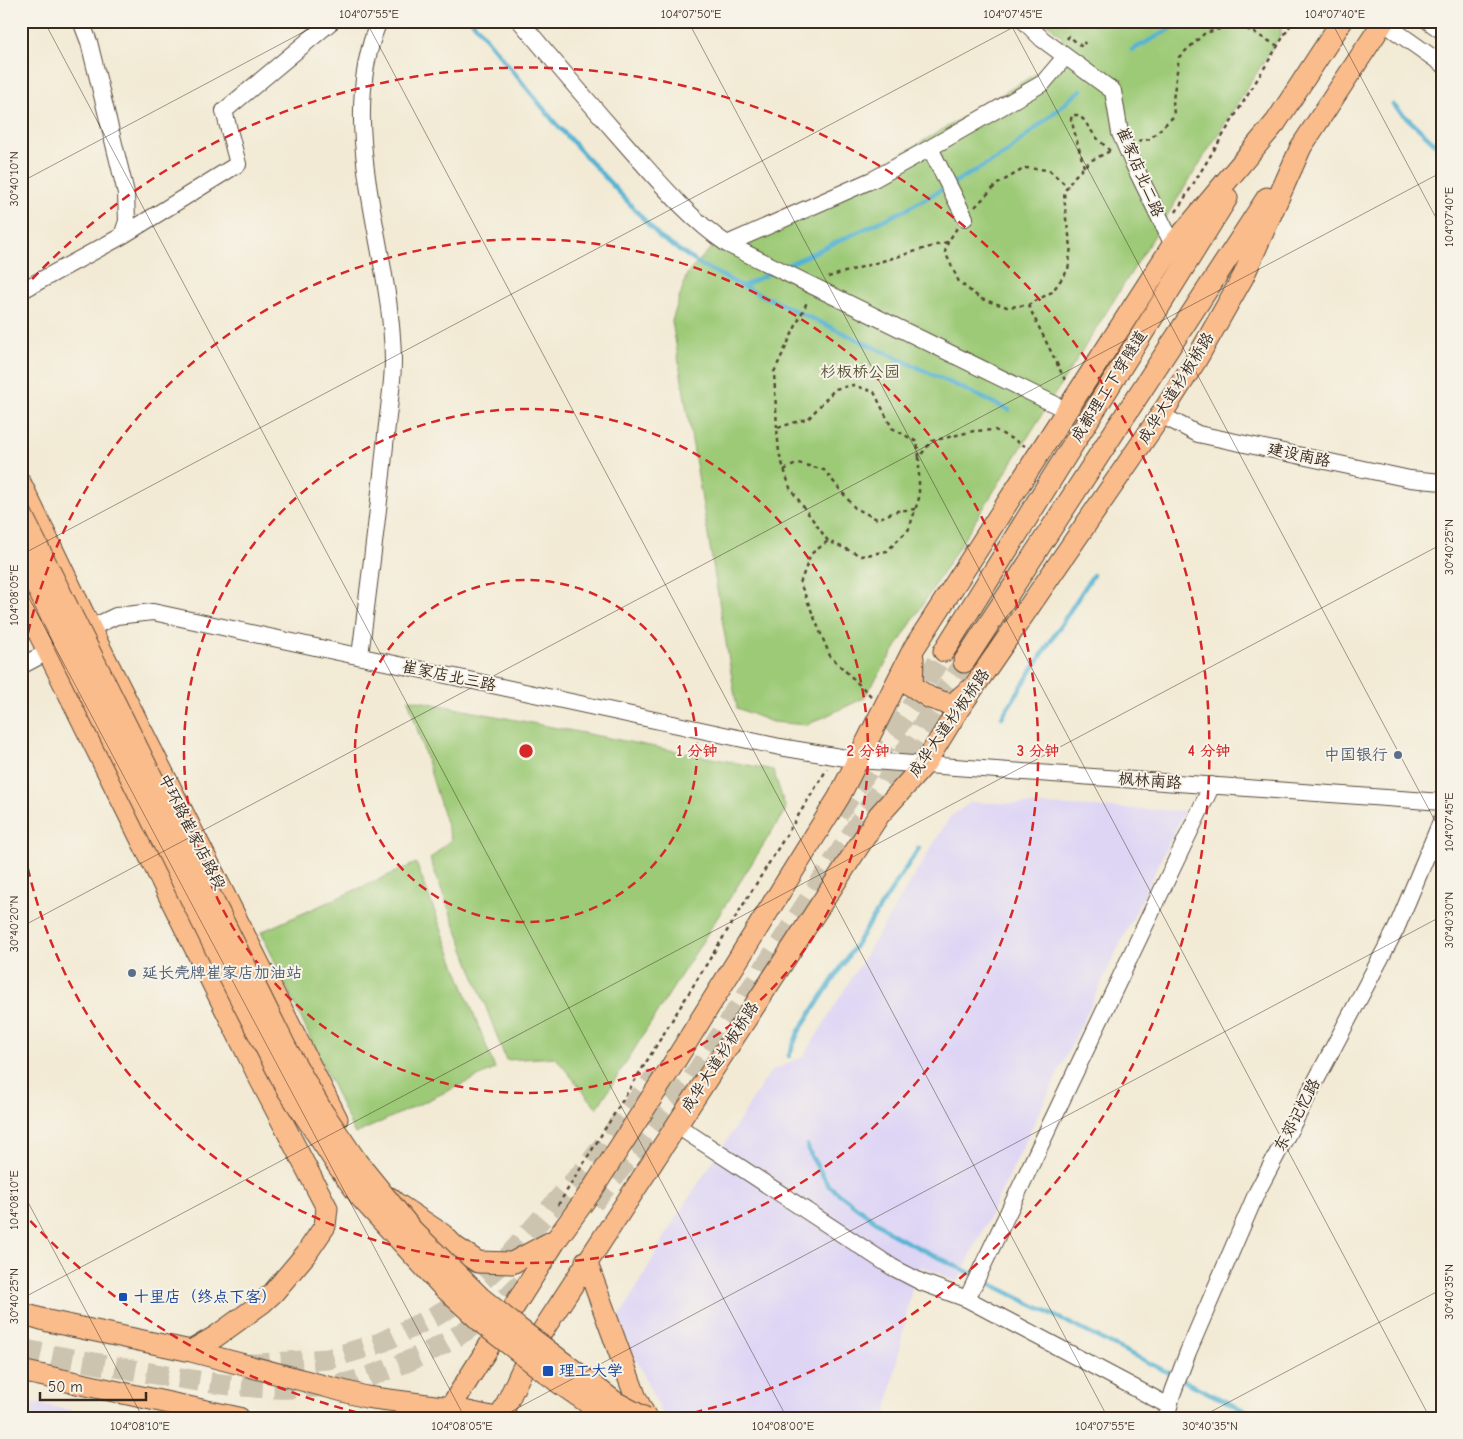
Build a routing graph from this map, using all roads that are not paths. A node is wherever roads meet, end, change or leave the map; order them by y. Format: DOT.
graph roads {
  1 [pos="82,21"];
  2 [pos="332,21"];
  3 [pos="379,21"];
  4 [pos="520,21"];
  5 [pos="1024,21"];
  6 [pos="1342,21"];
  7 [pos="1428,21"];
  8 [pos="1383,22"];
  9 [pos="1442,31"];
  10 [pos="1065,57"];
  11 [pos="1442,64"];
  12 [pos="1276,122"];
  13 [pos="1301,147"];
  14 [pos="934,155"];
  15 [pos="964,218"];
  16 [pos="122,236"];
  17 [pos="727,244"];
  18 [pos="1173,245"];
  19 [pos="21,291"];
  20 [pos="1066,412"];
  21 [pos="1161,415"];
  22 [pos="1442,482"];
  23 [pos="21,484"];
  24 [pos="21,513"];
  25 [pos="21,556"];
  26 [pos="21,597"];
  27 [pos="90,627"];
  28 [pos="914,648"];
  29 [pos="944,651"];
  30 [pos="49,652"];
  31 [pos="360,656"];
  32 [pos="964,662"];
  33 [pos="21,666"];
  34 [pos="975,685"];
  35 [pos="858,760"];
  36 [pos="924,765"];
  37 [pos="1212,785"];
  38 [pos="1442,802"];
  39 [pos="1442,819"];
  40 [pos="676,1125"];
  41 [pos="556,1240"];
  42 [pos="586,1261"];
  43 [pos="971,1292"];
  44 [pos="21,1314"];
  45 [pos="191,1351"];
  46 [pos="23,1371"];
  47 [pos="1170,1405"];
  48 [pos="448,1413"];
  49 [pos="239,1418"];
  50 [pos="496,1418"];
  51 [pos="500,1418"];
  52 [pos="610,1418"];
  53 [pos="645,1418"];
  1 -- 16 [label="street"];
  2 -- 16 [label="street"];
  3 -- 31 [label="street"];
  4 -- 17 [label="street"];
  5 -- 10 [label="street, 崔家店北二路"];
  6 -- 12 [label="main road"];
  7 -- 9 [label="street"];
  8 -- 11 [label="street"];
  8 -- 13 [label="main road, 成华大道杉板桥路"];
  10 -- 14 [label="street"];
  10 -- 18 [label="street, 崔家店北二路"];
  12 -- 18 [label="main road"];
  12 -- 29 [label="main road, 成都理工下穿隧道"];
  13 -- 21 [label="main road, 成华大道杉板桥路"];
  13 -- 32 [label="main road, 成都理工下穿隧道"];
  14 -- 15 [label="street"];
  14 -- 17 [label="street"];
  16 -- 19 [label="street"];
  17 -- 20 [label="street"];
  18 -- 20 [label="main road"];
  20 -- 28 [label="main road"];
  21 -- 22 [label="street, 建设南路"];
  21 -- 34 [label="main road, 成华大道杉板桥路"];
  23 -- 27 [label="main road, 中环路崔家店路段"];
  24 -- 53 [label="main road, bridge"];
  25 -- 52 [label="main road, bridge"];
  26 -- 30 [label="main road"];
  27 -- 30 [label="street, 崔家店北三路"];
  27 -- 31 [label="street, 崔家店北三路"];
  27 -- 41 [label="main road, 中环路崔家店路段"];
  28 -- 34 [label="main road"];
  28 -- 35 [label="main road"];
  30 -- 33 [label="street, 崔家店北三路"];
  30 -- 45 [label="main road"];
  31 -- 35 [label="street, 崔家店北三路"];
  34 -- 36 [label="main road, 成华大道杉板桥路"];
  35 -- 36 [label="street, 枫林南路"];
  35 -- 41 [label="main road"];
  36 -- 37 [label="street, 枫林南路"];
  36 -- 40 [label="main road, 成华大道杉板桥路"];
  37 -- 38 [label="street, 枫林南路"];
  37 -- 43 [label="street"];
  39 -- 47 [label="street, 东郊记忆路"];
  40 -- 42 [label="main road, 成华大道杉板桥路"];
  40 -- 43 [label="street"];
  41 -- 48 [label="main road"];
  42 -- 51 [label="main road, 成华大道杉板桥路"];
  42 -- 53 [label="main road"];
  43 -- 47 [label="street"];
  44 -- 45 [label="main road"];
  45 -- 48 [label="main road"];
  46 -- 49 [label="main road"];
  48 -- 50 [label="main road"];
}
